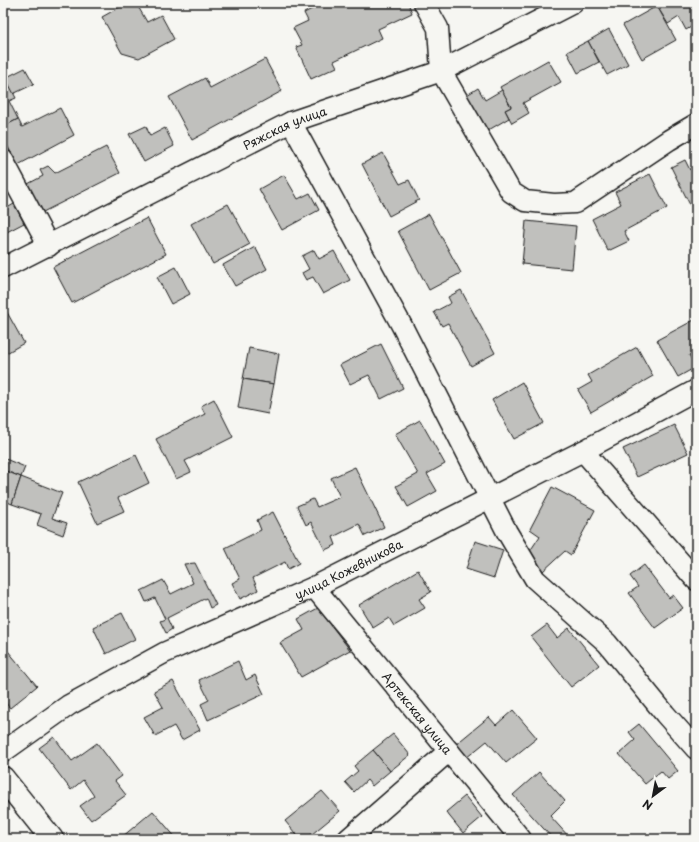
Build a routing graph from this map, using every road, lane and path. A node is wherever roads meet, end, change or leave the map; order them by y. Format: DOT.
graph roads {
  1 [pos="424,3"];
  2 [pos="573,3"];
  3 [pos="441,71"];
  4 [pos="291,122"];
  5 [pos="696,124"];
  6 [pos="3,160"];
  7 [pos="49,246"];
  8 [pos="3,268"];
  9 [pos="696,390"];
  10 [pos="583,451"];
  11 [pos="490,498"];
  12 [pos="696,580"];
  13 [pos="314,587"];
  14 [pos="696,749"];
  15 [pos="449,751"];
  16 [pos="3,752"];
  17 [pos="3,778"];
  18 [pos="52,839"];
  19 [pos="348,839"];
  20 [pos="521,839"];
  1 -- 3 [label="street"];
  2 -- 3 [label="street, Ряжская улица"];
  3 -- 4 [label="street, Ряжская улица"];
  3 -- 5 [label="street"];
  4 -- 7 [label="street, Ряжская улица"];
  4 -- 11 [label="street"];
  6 -- 7 [label="street"];
  7 -- 8 [label="street, Ряжская улица"];
  9 -- 10 [label="street, улица Кожевникова"];
  10 -- 11 [label="street, улица Кожевникова"];
  10 -- 12 [label="street"];
  11 -- 13 [label="street, улица Кожевникова"];
  11 -- 14 [label="street"];
  13 -- 15 [label="street, Артекская улица"];
  13 -- 16 [label="street, улица Кожевникова"];
  15 -- 19 [label="street"];
  15 -- 20 [label="street, Артекская улица"];
  17 -- 18 [label="main road"];
}
